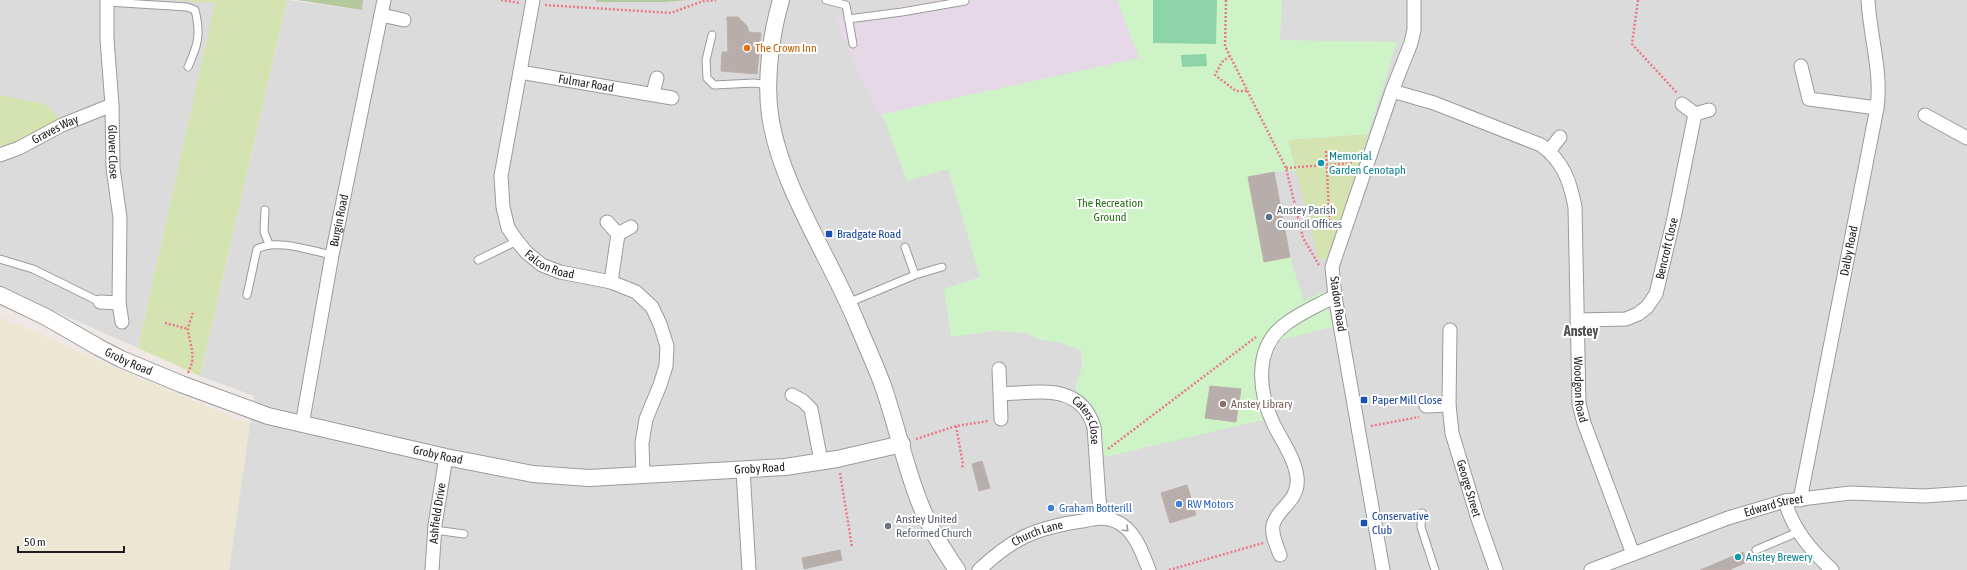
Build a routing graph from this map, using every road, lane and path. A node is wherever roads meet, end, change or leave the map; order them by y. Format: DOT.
graph roads {
  1 [pos="384,0"];
  2 [pos="501,0"];
  3 [pos="716,0"];
  4 [pos="781,0"];
  5 [pos="826,0"];
  6 [pos="1226,0"];
  7 [pos="1414,0"];
  8 [pos="1638,0"];
  9 [pos="1868,0"];
  10 [pos="107,1"];
  11 [pos="965,1"];
  12 [pos="532,2"];
  13 [pos="381,15"];
  14 [pos="848,19"];
  15 [pos="404,20"];
  16 [pos="712,35"];
  17 [pos="853,44"];
  18 [pos="1230,56"];
  19 [pos="1801,66"];
  20 [pos="188,67"];
  21 [pos="520,72"];
  22 [pos="657,78"];
  23 [pos="769,85"];
  24 [pos="1248,91"];
  25 [pos="1392,91"];
  26 [pos="653,93"];
  27 [pos="672,98"];
  28 [pos="1682,104"];
  29 [pos="112,105"];
  30 [pos="1877,108"];
  31 [pos="1709,110"];
  32 [pos="1695,114"];
  33 [pos="1925,115"];
  34 [pos="1560,137"];
  35 [pos="1967,138"];
  36 [pos="1326,151"];
  37 [pos="1549,151"];
  38 [pos="0,155"];
  39 [pos="1360,163"];
  40 [pos="1326,164"];
  41 [pos="1286,168"];
  42 [pos="265,210"];
  43 [pos="607,222"];
  44 [pos="631,227"];
  45 [pos="618,234"];
  46 [pos="1330,235"];
  47 [pos="517,241"];
  48 [pos="269,244"];
  49 [pos="905,247"];
  50 [pos="332,255"];
  51 [pos="0,258"];
  52 [pos="478,260"];
  53 [pos="942,268"];
  54 [pos="914,275"];
  55 [pos="611,282"];
  56 [pos="1334,292"];
  57 [pos="0,295"];
  58 [pos="247,295"];
  59 [pos="100,302"];
  60 [pos="119,303"];
  61 [pos="848,303"];
  62 [pos="193,312"];
  63 [pos="1577,320"];
  64 [pos="122,322"];
  65 [pos="165,323"];
  66 [pos="188,329"];
  67 [pos="1450,330"];
  68 [pos="1261,333"];
  69 [pos="999,369"];
  70 [pos="182,384"];
  71 [pos="1001,394"];
  72 [pos="792,395"];
  73 [pos="1449,405"];
  74 [pos="1426,406"];
  75 [pos="1001,419"];
  76 [pos="302,426"];
  77 [pos="956,426"];
  78 [pos="1359,428"];
  79 [pos="902,444"];
  80 [pos="446,457"];
  81 [pos="1097,457"];
  82 [pos="838,459"];
  83 [pos="821,461"];
  84 [pos="962,468"];
  85 [pos="743,470"];
  86 [pos="643,475"];
  87 [pos="1967,493"];
  88 [pos="1800,500"];
  89 [pos="1786,501"];
  90 [pos="1422,513"];
  91 [pos="1103,518"];
  92 [pos="435,530"];
  93 [pos="1798,532"];
  94 [pos="464,534"];
  95 [pos="1274,540"];
  96 [pos="852,547"];
  97 [pos="1756,550"];
  98 [pos="1280,554"];
  99 [pos="1633,554"];
  100 [pos="432,570"];
  101 [pos="749,570"];
  102 [pos="957,570"];
  103 [pos="979,570"];
  104 [pos="1149,570"];
  105 [pos="1169,570"];
  106 [pos="1383,570"];
  107 [pos="1434,570"];
  108 [pos="1496,570"];
  109 [pos="1591,570"];
  110 [pos="1832,570"];
  1 -- 13 [label="street, Burgin Road"];
  2 -- 12 [label="path"];
  3 -- 12 [label="path"];
  4 -- 23 [label="street"];
  5 -- 14 [label="lane"];
  6 -- 18 [label="path"];
  7 -- 25 [label="street, Stadon Road"];
  8 -- 28 [label="path"];
  9 -- 30 [label="street, Dalby Road"];
  10 -- 20 [label="lane"];
  10 -- 29 [label="street, Glover Close"];
  11 -- 14 [label="lane"];
  12 -- 21 [label="street, Falcon Road"];
  13 -- 15 [label="street"];
  13 -- 50 [label="street, Burgin Road"];
  14 -- 17 [label="lane"];
  16 -- 23 [label="lane"];
  18 -- 24 [label="path"];
  18 -- 24 [label="path"];
  19 -- 30 [label="street"];
  21 -- 26 [label="street, Fulmar Road"];
  21 -- 47 [label="street, Falcon Road"];
  22 -- 26 [label="street"];
  23 -- 61 [label="street"];
  24 -- 41 [label="path"];
  25 -- 37 [label="street, Woodgon Road"];
  25 -- 56 [label="street, Stadon Road"];
  26 -- 27 [label="street, Fulmar Road"];
  28 -- 32 [label="street"];
  29 -- 38 [label="street, Graves Way"];
  29 -- 60 [label="street, Glover Close"];
  30 -- 88 [label="street, Dalby Road"];
  31 -- 32 [label="street"];
  32 -- 63 [label="street, Bencroft Close"];
  33 -- 35 [label="street"];
  34 -- 37 [label="street"];
  36 -- 40 [label="path"];
  37 -- 63 [label="street, Woodgon Road"];
  39 -- 40 [label="path"];
  40 -- 41 [label="path"];
  40 -- 46 [label="path"];
  41 -- 56 [label="path"];
  42 -- 48 [label="lane"];
  43 -- 45 [label="street"];
  44 -- 45 [label="street"];
  45 -- 55 [label="street"];
  47 -- 52 [label="lane"];
  47 -- 55 [label="street, Falcon Road"];
  48 -- 50 [label="lane"];
  48 -- 58 [label="lane"];
  49 -- 54 [label="lane"];
  50 -- 76 [label="street, Burgin Road"];
  51 -- 59 [label="lane"];
  53 -- 54 [label="lane"];
  54 -- 61 [label="lane"];
  55 -- 86 [label="street, Falcon Road"];
  56 -- 78 [label="street, Stadon Road"];
  56 -- 95 [label="street"];
  57 -- 70 [label="street, Groby Road"];
  59 -- 60 [label="street"];
  60 -- 64 [label="street, Glover Close"];
  61 -- 79 [label="street"];
  62 -- 66 [label="path"];
  63 -- 99 [label="street, Woodgon Road"];
  65 -- 66 [label="path"];
  66 -- 70 [label="path"];
  67 -- 73 [label="street, George Street"];
  68 -- 81 [label="path"];
  69 -- 71 [label="street"];
  70 -- 76 [label="street, Groby Road"];
  71 -- 75 [label="street"];
  71 -- 81 [label="street, Caters Close"];
  72 -- 83 [label="street"];
  73 -- 74 [label="street"];
  73 -- 108 [label="street, George Street"];
  74 -- 78 [label="path"];
  75 -- 77 [label="path"];
  76 -- 80 [label="street, Groby Road"];
  77 -- 79 [label="path"];
  77 -- 84 [label="path"];
  78 -- 106 [label="street, Stadon Road"];
  79 -- 82 [label="street, Groby Road"];
  79 -- 102 [label="street"];
  80 -- 86 [label="street, Groby Road"];
  80 -- 92 [label="street, Ashfield Drive"];
  81 -- 91 [label="street, Caters Close"];
  82 -- 83 [label="street, Groby Road"];
  82 -- 96 [label="path"];
  83 -- 85 [label="street, Groby Road"];
  85 -- 86 [label="street, Groby Road"];
  85 -- 101 [label="street"];
  87 -- 88 [label="street, Edward Street"];
  88 -- 89 [label="street, Edward Street"];
  89 -- 93 [label="street"];
  89 -- 99 [label="street, Edward Street"];
  90 -- 107 [label="lane"];
  91 -- 103 [label="street, Church Lane"];
  91 -- 104 [label="street, Church Lane, one-way"];
  92 -- 94 [label="lane"];
  92 -- 100 [label="street, Ashfield Drive"];
  93 -- 97 [label="lane"];
  93 -- 110 [label="street"];
  95 -- 98 [label="street"];
  95 -- 105 [label="path"];
  99 -- 109 [label="street, Edward Street"];
}
